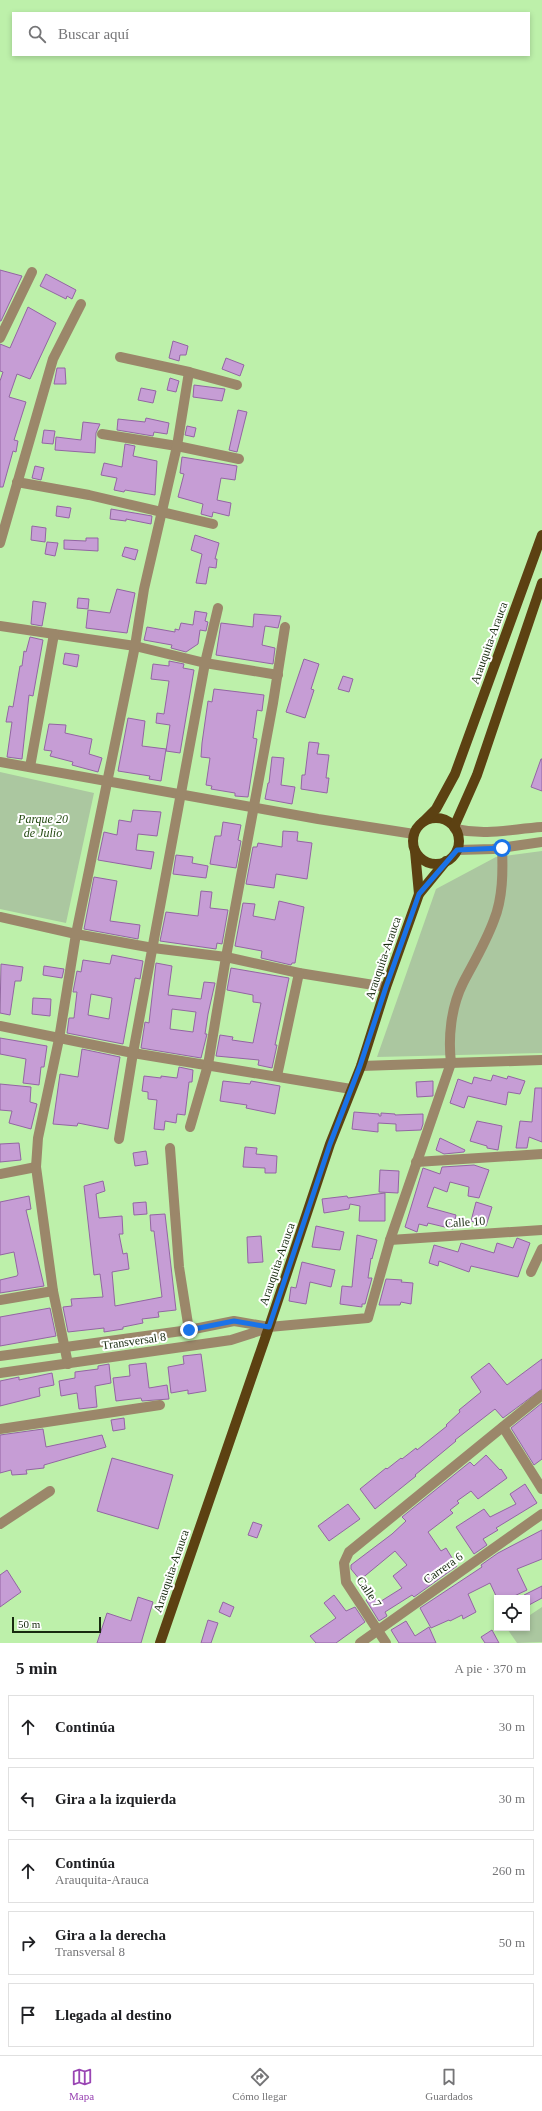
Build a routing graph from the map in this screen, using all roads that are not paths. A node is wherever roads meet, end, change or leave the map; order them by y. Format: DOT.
graph roads {
  1 [pos="32,272"];
  2 [pos="81,304"];
  3 [pos="0,338"];
  4 [pos="120,357"];
  5 [pos="189,372"];
  6 [pos="237,385"];
  7 [pos="102,434"];
  8 [pos="177,446"];
  9 [pos="239,459"];
  10 [pos="17,482"];
  11 [pos="164,512"];
  12 [pos="213,524"];
  13 [pos="542,535"];
  14 [pos="0,543"];
  15 [pos="542,583"];
  16 [pos="218,608"];
  17 [pos="0,626"];
  18 [pos="285,627"];
  19 [pos="54,634"];
  20 [pos="136,646"];
  21 [pos="206,663"];
  22 [pos="278,675"];
  23 [pos="0,762"];
  24 [pos="30,767"];
  25 [pos="108,782"];
  26 [pos="182,795"];
  27 [pos="253,808"];
  28 [pos="424,821"];
  29 [pos="542,827"];
  30 [pos="455,828"];
  31 [pos="414,834"];
  32 [pos="542,842"];
  33 [pos="502,848"];
  34 [pos="414,849"];
  35 [pos="457,850"];
  36 [pos="446,862"];
  37 [pos="419,894"];
  38 [pos="0,917"];
  39 [pos="76,934"];
  40 [pos="153,948"];
  41 [pos="226,957"];
  42 [pos="299,973"];
  43 [pos="386,987"];
  44 [pos="0,1026"];
  45 [pos="59,1038"];
  46 [pos="133,1053"];
  47 [pos="542,1060"];
  48 [pos="451,1063"];
  49 [pos="208,1065"];
  50 [pos="360,1066"];
  51 [pos="277,1076"];
  52 [pos="352,1088"];
  53 [pos="190,1127"];
  54 [pos="119,1139"];
  55 [pos="170,1148"];
  56 [pos="542,1154"];
  57 [pos="416,1162"];
  58 [pos="36,1167"];
  59 [pos="0,1174"];
  60 [pos="542,1230"];
  61 [pos="390,1240"];
  62 [pos="542,1249"];
  63 [pos="531,1272"];
  64 [pos="53,1291"];
  65 [pos="0,1300"];
  66 [pos="269,1327"];
  67 [pos="189,1330"];
  68 [pos="64,1347"];
  69 [pos="0,1356"];
  70 [pos="68,1364"];
  71 [pos="0,1373"];
  72 [pos="542,1395"];
  73 [pos="160,1405"];
  74 [pos="503,1427"];
  75 [pos="0,1429"];
  76 [pos="542,1489"];
  77 [pos="50,1491"];
  78 [pos="542,1514"];
  79 [pos="0,1524"];
  80 [pos="379,1630"];
  81 [pos="160,1643"];
  82 [pos="360,1643"];
  83 [pos="386,1643"];
  1 -- 3 [label="street"];
  2 -- 10 [label="street"];
  4 -- 5 [label="street"];
  5 -- 6 [label="street"];
  5 -- 8 [label="street"];
  7 -- 8 [label="street"];
  8 -- 9 [label="street"];
  8 -- 11 [label="street"];
  10 -- 11 [label="street"];
  10 -- 14 [label="street"];
  11 -- 12 [label="street"];
  11 -- 20 [label="street"];
  13 -- 28 [label="main road, Arauquita-Arauca"];
  15 -- 30 [label="main road"];
  16 -- 21 [label="street"];
  17 -- 19 [label="street"];
  18 -- 22 [label="street"];
  19 -- 20 [label="street"];
  19 -- 24 [label="street"];
  20 -- 21 [label="street"];
  20 -- 25 [label="street"];
  21 -- 22 [label="street"];
  21 -- 26 [label="street"];
  22 -- 27 [label="street"];
  23 -- 24 [label="street"];
  24 -- 25 [label="street"];
  25 -- 26 [label="street"];
  25 -- 39 [label="street"];
  26 -- 27 [label="street"];
  26 -- 40 [label="street"];
  27 -- 31 [label="street"];
  27 -- 41 [label="street"];
  28 -- 30 [label="main road"];
  28 -- 31 [label="main road"];
  29 -- 30 [label="street"];
  30 -- 35 [label="main road"];
  31 -- 34 [label="main road"];
  32 -- 33 [label="street"];
  33 -- 35 [label="street"];
  33 -- 48 [label="street"];
  34 -- 36 [label="main road"];
  34 -- 37 [label="main road"];
  35 -- 36 [label="main road"];
  36 -- 37 [label="main road"];
  37 -- 43 [label="main road, Arauquita-Arauca"];
  38 -- 39 [label="street"];
  39 -- 40 [label="street"];
  39 -- 45 [label="street"];
  40 -- 41 [label="street"];
  40 -- 46 [label="street"];
  41 -- 42 [label="street"];
  41 -- 49 [label="street"];
  42 -- 43 [label="street"];
  42 -- 51 [label="street"];
  43 -- 50 [label="main road, Arauquita-Arauca"];
  44 -- 45 [label="street"];
  45 -- 46 [label="street"];
  45 -- 58 [label="street"];
  46 -- 49 [label="street"];
  46 -- 54 [label="street"];
  47 -- 48 [label="street"];
  48 -- 50 [label="street"];
  48 -- 57 [label="street"];
  49 -- 51 [label="street"];
  49 -- 53 [label="street"];
  50 -- 52 [label="main road, Arauquita-Arauca"];
  51 -- 52 [label="street"];
  52 -- 66 [label="main road, Arauquita-Arauca"];
  55 -- 67 [label="street"];
  56 -- 57 [label="street"];
  57 -- 61 [label="street"];
  58 -- 59 [label="street"];
  58 -- 64 [label="street"];
  60 -- 61 [label="street, Calle 10"];
  61 -- 66 [label="street, Transversal 8"];
  62 -- 63 [label="street"];
  64 -- 65 [label="street"];
  64 -- 68 [label="street"];
  66 -- 67 [label="street, Transversal 8"];
  66 -- 70 [label="street, Transversal 8"];
  66 -- 81 [label="main road, Arauquita-Arauca"];
  67 -- 68 [label="street, Transversal 8"];
  68 -- 69 [label="street, Transversal 8"];
  68 -- 70 [label="street"];
  70 -- 71 [label="street, Transversal 8"];
  72 -- 74 [label="street"];
  73 -- 75 [label="street"];
  74 -- 76 [label="street"];
  74 -- 80 [label="street, Calle 7"];
  77 -- 79 [label="street"];
  78 -- 80 [label="street, Carrera 6"];
  80 -- 82 [label="street, Carrera 6"];
  80 -- 83 [label="street, Calle 7"];
}
